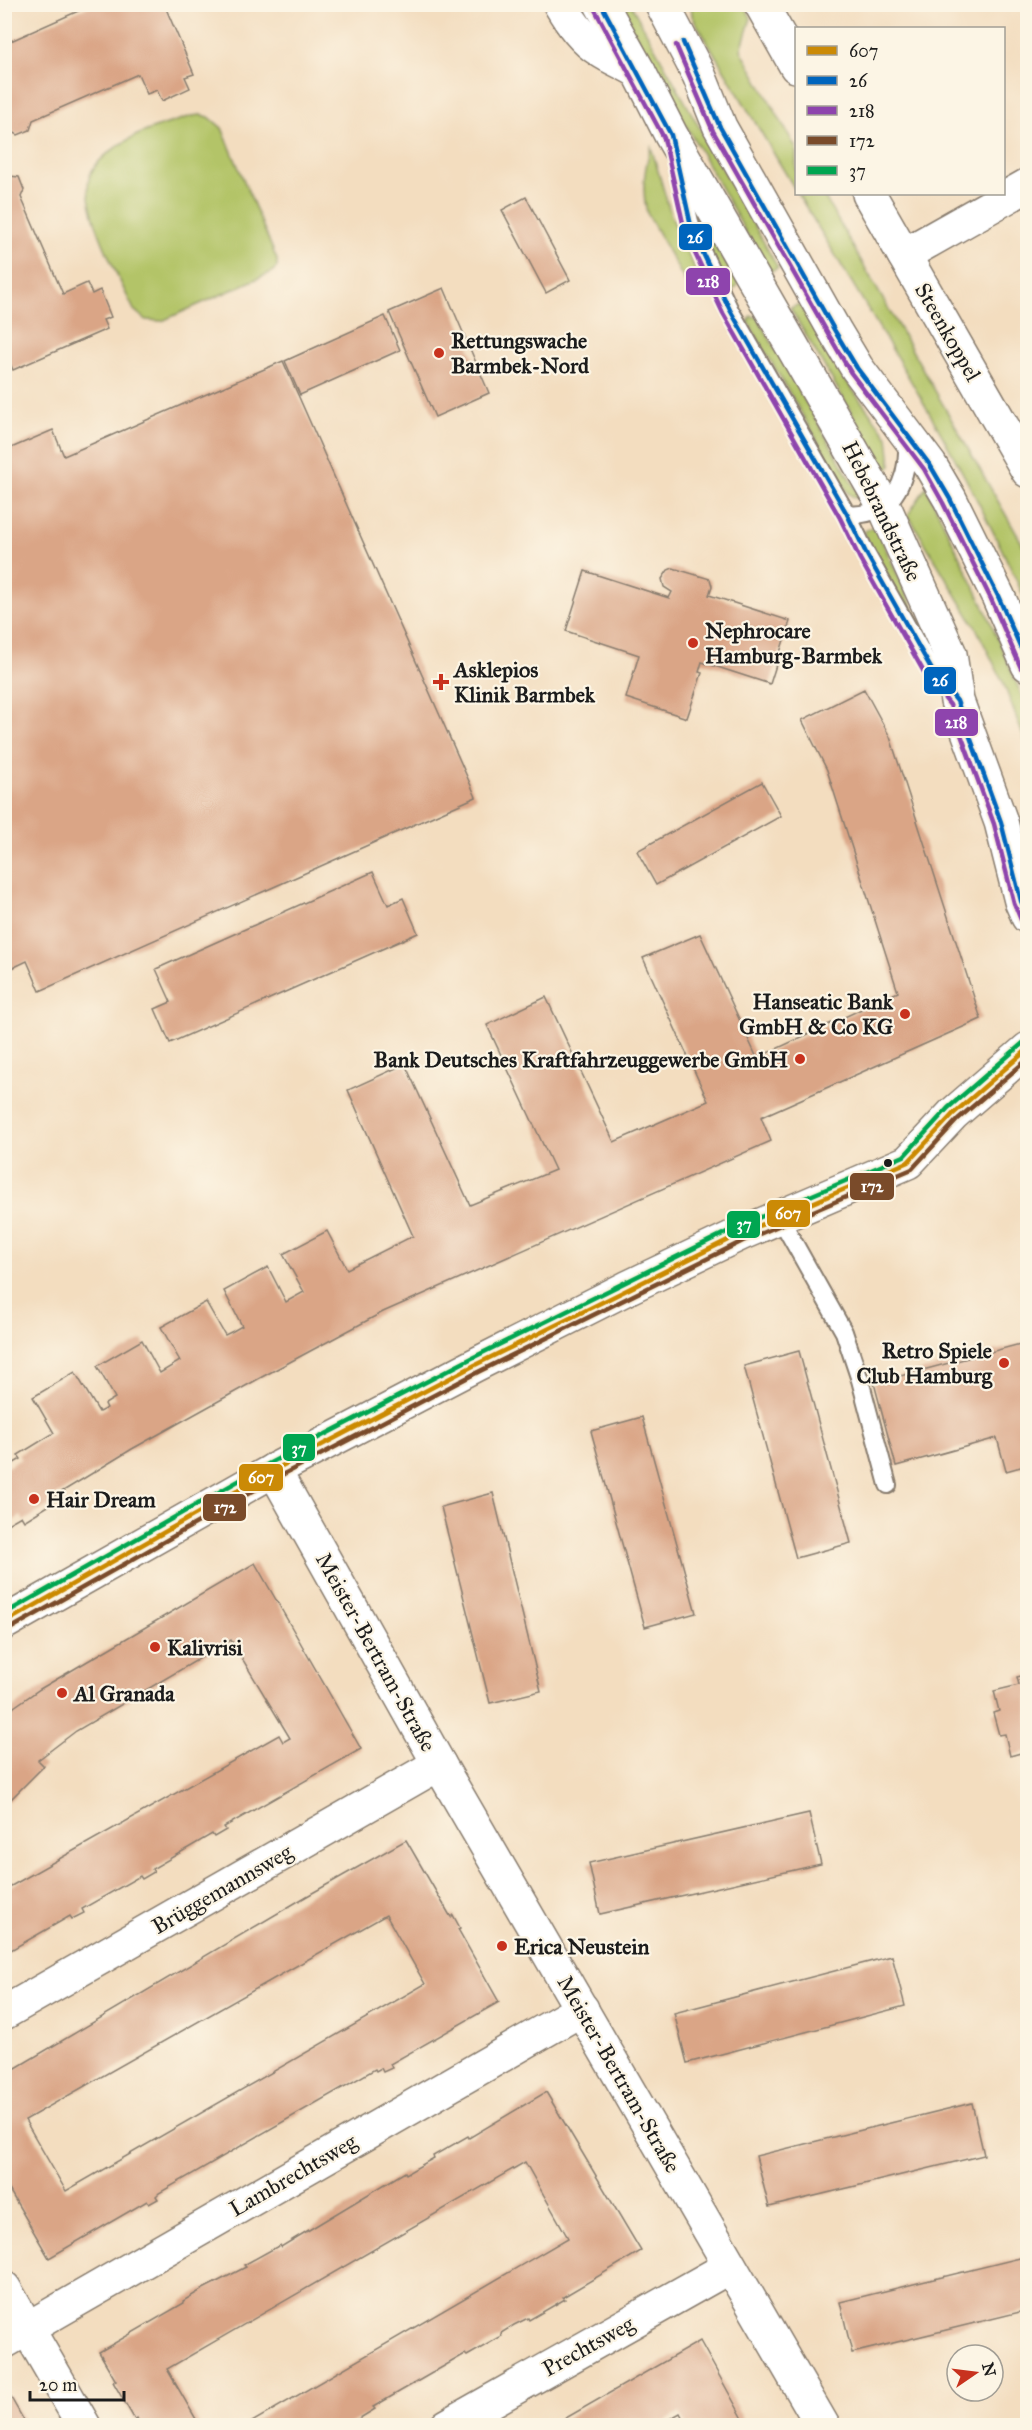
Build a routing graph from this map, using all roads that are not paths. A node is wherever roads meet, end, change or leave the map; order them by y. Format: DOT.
graph roads {
  1 [pos="560,4"];
  2 [pos="601,4"];
  3 [pos="662,4"];
  4 [pos="761,4"];
  5 [pos="795,64"];
  6 [pos="639,72"];
  7 [pos="671,135"];
  8 [pos="1028,185"];
  9 [pos="870,195"];
  10 [pos="904,255"];
  11 [pos="905,429"];
  12 [pos="1028,471"];
  13 [pos="884,506"];
  14 [pos="847,514"];
  15 [pos="1028,665"];
  16 [pos="957,701"];
  17 [pos="1028,916"];
  18 [pos="1028,1049"];
  19 [pos="779,1216"];
  20 [pos="274,1470"];
  21 [pos="888,1485"];
  22 [pos="4,1623"];
  23 [pos="439,1764"];
  24 [pos="582,2009"];
  25 [pos="4,2013"];
  26 [pos="729,2266"];
  27 [pos="4,2288"];
  28 [pos="16,2335"];
  29 [pos="84,2426"];
  30 [pos="447,2426"];
  31 [pos="823,2426"];
  1 -- 6 [label="street"];
  2 -- 6 [label="street, Hebebrandstraße"];
  3 -- 11 [label="street"];
  4 -- 5 [label="street"];
  6 -- 7 [label="street, Hebebrandstraße"];
  7 -- 13 [label="street, Hebebrandstraße"];
  7 -- 14 [label="lane, Hebebrandstraße"];
  8 -- 10 [label="street"];
  9 -- 10 [label="street, Steenkoppel"];
  10 -- 12 [label="street, Steenkoppel"];
  11 -- 13 [label="lane"];
  11 -- 15 [label="street"];
  13 -- 14 [label="lane"];
  13 -- 16 [label="street, Hebebrandstraße"];
  14 -- 16 [label="lane, Hebebrandstraße"];
  16 -- 17 [label="street, Hebebrandstraße"];
  18 -- 19 [label="street"];
  19 -- 20 [label="street"];
  19 -- 21 [label="lane"];
  20 -- 22 [label="street"];
  20 -- 23 [label="street, Meister-Bertram-Straße"];
  23 -- 24 [label="street, Meister-Bertram-Straße"];
  23 -- 25 [label="street, Brüggemannsweg"];
  24 -- 26 [label="street, Meister-Bertram-Straße"];
  24 -- 28 [label="street, Lambrechtsweg"];
  26 -- 30 [label="street, Prechtsweg"];
  26 -- 31 [label="street, Meister-Bertram-Straße"];
  27 -- 28 [label="street"];
  28 -- 29 [label="street"];
}
